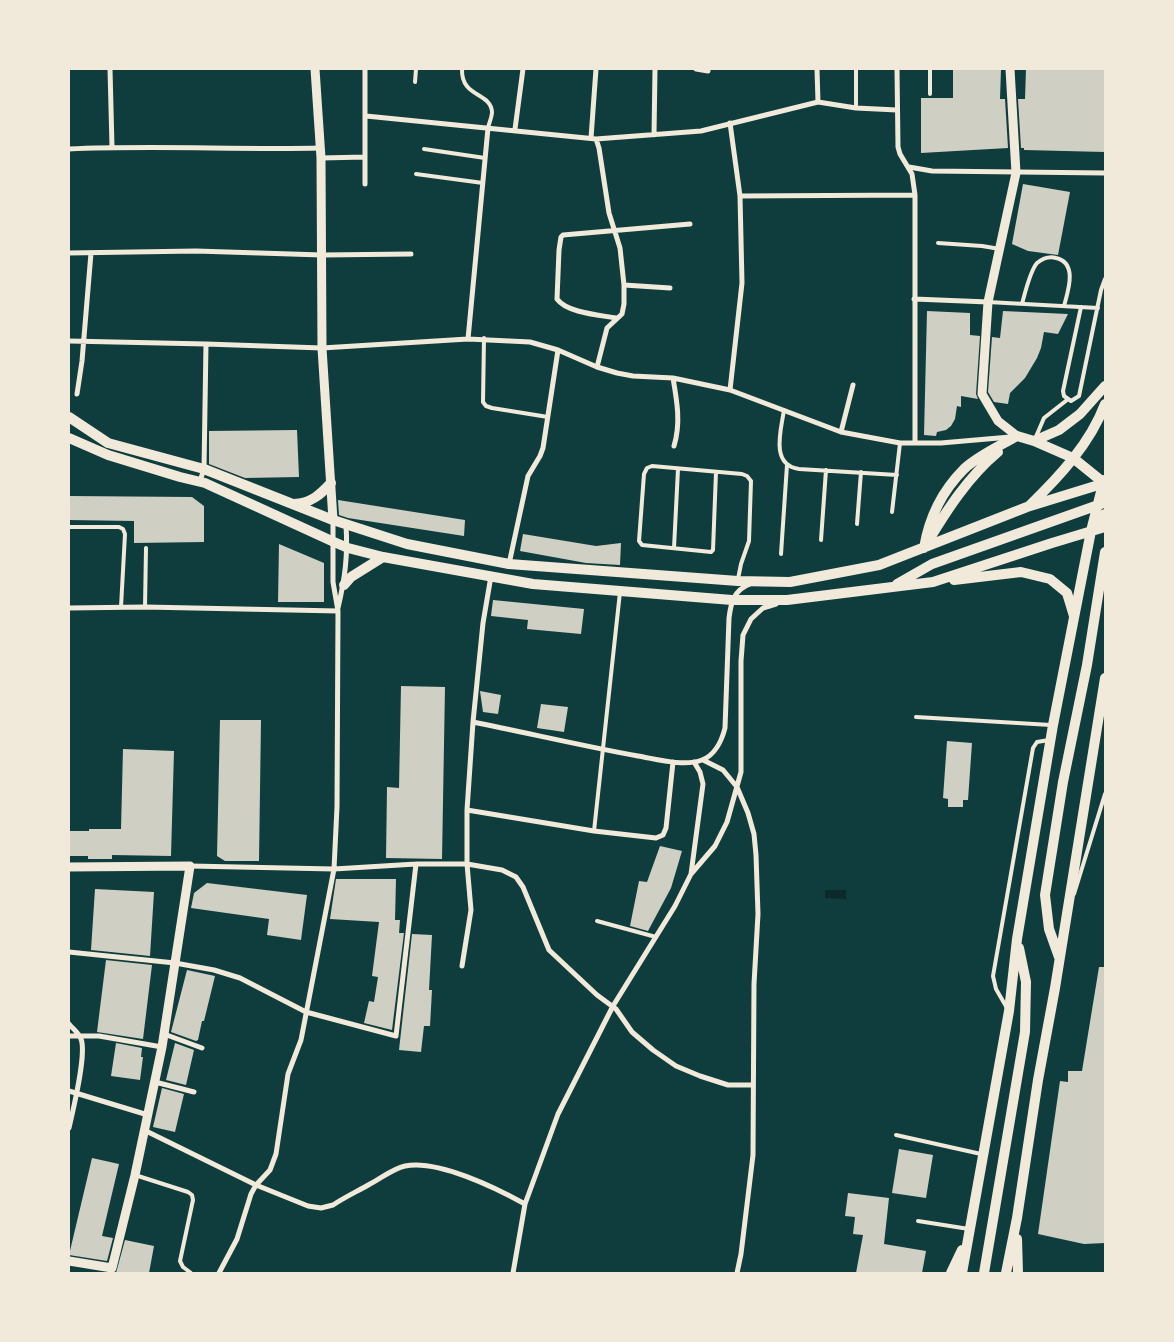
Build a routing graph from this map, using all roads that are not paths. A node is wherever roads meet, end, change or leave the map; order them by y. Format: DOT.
graph roads {
  1 [pos="110,69"];
  2 [pos="315,69"];
  3 [pos="365,69"];
  4 [pos="416,69"];
  5 [pos="462,69"];
  6 [pos="523,69"];
  7 [pos="596,69"];
  8 [pos="654,69"];
  9 [pos="696,69"];
  10 [pos="818,69"];
  11 [pos="856,69"];
  12 [pos="897,69"];
  13 [pos="930,69"];
  14 [pos="1010,69"];
  15 [pos="708,71"];
  16 [pos="415,82"];
  17 [pos="930,94"];
  18 [pos="818,102"];
  19 [pos="856,108"];
  20 [pos="897,110"];
  21 [pos="366,116"];
  22 [pos="730,123"];
  23 [pos="488,128"];
  24 [pos="515,129"];
  25 [pos="654,135"];
  26 [pos="594,138"];
  27 [pos="112,147"];
  28 [pos="69,149"];
  29 [pos="424,149"];
  30 [pos="321,153"];
  31 [pos="365,157"];
  32 [pos="485,158"];
  33 [pos="909,167"];
  34 [pos="1016,173"];
  35 [pos="1105,173"];
  36 [pos="416,174"];
  37 [pos="483,183"];
  38 [pos="365,184"];
  39 [pos="915,195"];
  40 [pos="740,196"];
  41 [pos="690,224"];
  42 [pos="614,230"];
  43 [pos="938,243"];
  44 [pos="1000,249"];
  45 [pos="69,253"];
  46 [pos="91,253"];
  47 [pos="411,254"];
  48 [pos="322,255"];
  49 [pos="1105,280"];
  50 [pos="624,286"];
  51 [pos="670,288"];
  52 [pos="914,299"];
  53 [pos="988,302"];
  54 [pos="1022,304"];
  55 [pos="1064,306"];
  56 [pos="1081,307"];
  57 [pos="1098,308"];
  58 [pos="616,318"];
  59 [pos="484,338"];
  60 [pos="468,339"];
  61 [pos="69,341"];
  62 [pos="83,341"];
  63 [pos="206,344"];
  64 [pos="322,348"];
  65 [pos="558,350"];
  66 [pos="596,367"];
  67 [pos="673,378"];
  68 [pos="853,385"];
  69 [pos="1105,386"];
  70 [pos="730,390"];
  71 [pos="77,394"];
  72 [pos="1067,400"];
  73 [pos="1105,404"];
  74 [pos="784,410"];
  75 [pos="69,417"];
  76 [pos="548,417"];
  77 [pos="841,432"];
  78 [pos="1018,436"];
  79 [pos="69,438"];
  80 [pos="1034,441"];
  81 [pos="915,442"];
  82 [pos="900,443"];
  83 [pos="674,446"];
  84 [pos="1073,458"];
  85 [pos="787,465"];
  86 [pos="204,469"];
  87 [pos="678,469"];
  88 [pos="826,470"];
  89 [pos="716,472"];
  90 [pos="862,472"];
  91 [pos="896,475"];
  92 [pos="200,482"];
  93 [pos="331,483"];
  94 [pos="1105,483"];
  95 [pos="294,504"];
  96 [pos="1101,504"];
  97 [pos="1027,507"];
  98 [pos="892,512"];
  99 [pos="1105,514"];
  100 [pos="333,520"];
  101 [pos="857,524"];
  102 [pos="346,525"];
  103 [pos="69,527"];
  104 [pos="1105,527"];
  105 [pos="1091,531"];
  106 [pos="821,540"];
  107 [pos="334,542"];
  108 [pos="146,548"];
  109 [pos="348,548"];
  110 [pos="674,548"];
  111 [pos="924,548"];
  112 [pos="1105,552"];
  113 [pos="781,554"];
  114 [pos="383,557"];
  115 [pos="509,564"];
  116 [pos="491,576"];
  117 [pos="738,581"];
  118 [pos="763,582"];
  119 [pos="933,582"];
  120 [pos="344,585"];
  121 [pos="894,586"];
  122 [pos="620,592"];
  123 [pos="732,600"];
  124 [pos="787,600"];
  125 [pos="121,607"];
  126 [pos="145,607"];
  127 [pos="69,608"];
  128 [pos="338,611"];
  129 [pos="1074,619"];
  130 [pos="1105,678"];
  131 [pos="916,716"];
  132 [pos="1105,721"];
  133 [pos="473,722"];
  134 [pos="1053,725"];
  135 [pos="1051,740"];
  136 [pos="602,749"];
  137 [pos="1092,757"];
  138 [pos="703,760"];
  139 [pos="673,762"];
  140 [pos="694,762"];
  141 [pos="737,787"];
  142 [pos="1105,794"];
  143 [pos="467,810"];
  144 [pos="594,831"];
  145 [pos="416,864"];
  146 [pos="467,864"];
  147 [pos="190,866"];
  148 [pos="69,867"];
  149 [pos="334,869"];
  150 [pos="691,874"];
  151 [pos="1065,920"];
  152 [pos="597,921"];
  153 [pos="656,936"];
  154 [pos="1017,939"];
  155 [pos="69,952"];
  156 [pos="1060,958"];
  157 [pos="175,963"];
  158 [pos="462,966"];
  159 [pos="612,1006"];
  160 [pos="1009,1011"];
  161 [pos="306,1012"];
  162 [pos="69,1024"];
  163 [pos="164,1034"];
  164 [pos="79,1035"];
  165 [pos="69,1036"];
  166 [pos="162,1047"];
  167 [pos="202,1048"];
  168 [pos="155,1082"];
  169 [pos="753,1086"];
  170 [pos="69,1091"];
  171 [pos="194,1092"];
  172 [pos="77,1093"];
  173 [pos="148,1115"];
  174 [pos="69,1128"];
  175 [pos="144,1130"];
  176 [pos="896,1136"];
  177 [pos="983,1155"];
  178 [pos="135,1175"];
  179 [pos="256,1185"];
  180 [pos="525,1204"];
  181 [pos="1017,1218"];
  182 [pos="918,1221"];
  183 [pos="969,1229"];
  184 [pos="967,1240"];
  185 [pos="69,1261"];
  186 [pos="112,1271"];
  187 [pos="191,1273"];
  188 [pos="219,1273"];
  189 [pos="513,1273"];
  190 [pos="737,1273"];
  191 [pos="951,1273"];
  192 [pos="962,1273"];
  193 [pos="984,1273"];
  194 [pos="1006,1273"];
  195 [pos="1018,1273"];
  1 -- 27 [label="street"];
  2 -- 30 [label="street"];
  3 -- 21 [label="street"];
  4 -- 16 [label="lane"];
  5 -- 23 [label="lane"];
  6 -- 24 [label="street"];
  7 -- 26 [label="street"];
  8 -- 25 [label="street"];
  9 -- 15 [label="street"];
  10 -- 18 [label="street"];
  11 -- 19 [label="lane"];
  12 -- 20 [label="street"];
  13 -- 17 [label="lane"];
  14 -- 34 [label="street"];
  18 -- 19 [label="street"];
  18 -- 22 [label="street"];
  19 -- 20 [label="street"];
  20 -- 33 [label="street"];
  21 -- 23 [label="street"];
  21 -- 31 [label="street"];
  22 -- 25 [label="street"];
  22 -- 40 [label="street"];
  23 -- 24 [label="street"];
  23 -- 32 [label="street"];
  24 -- 26 [label="street"];
  25 -- 26 [label="street"];
  26 -- 42 [label="street"];
  27 -- 28 [label="street"];
  27 -- 30 [label="street"];
  29 -- 32 [label="lane"];
  30 -- 31 [label="street"];
  30 -- 48 [label="street"];
  31 -- 38 [label="street"];
  32 -- 37 [label="street"];
  33 -- 34 [label="street"];
  33 -- 39 [label="street"];
  34 -- 35 [label="street"];
  34 -- 44 [label="street"];
  36 -- 37 [label="lane"];
  37 -- 60 [label="street"];
  39 -- 40 [label="street"];
  39 -- 52 [label="street"];
  40 -- 70 [label="street"];
  41 -- 42 [label="street"];
  42 -- 50 [label="street"];
  42 -- 58 [label="street"];
  43 -- 44 [label="lane"];
  44 -- 53 [label="street"];
  45 -- 46 [label="street"];
  46 -- 48 [label="street"];
  46 -- 62 [label="street"];
  47 -- 48 [label="street"];
  48 -- 64 [label="street"];
  49 -- 57 [label="lane"];
  50 -- 51 [label="street"];
  50 -- 58 [label="street"];
  52 -- 53 [label="street"];
  52 -- 81 [label="street"];
  53 -- 54 [label="lane"];
  53 -- 78 [label="street"];
  54 -- 55 [label="lane"];
  54 -- 55 [label="lane"];
  55 -- 56 [label="lane"];
  56 -- 57 [label="lane"];
  56 -- 72 [label="lane"];
  57 -- 72 [label="lane"];
  58 -- 66 [label="street"];
  59 -- 60 [label="street"];
  59 -- 65 [label="street"];
  59 -- 76 [label="lane"];
  60 -- 64 [label="street"];
  61 -- 62 [label="street"];
  62 -- 63 [label="street"];
  62 -- 71 [label="street"];
  63 -- 64 [label="street"];
  63 -- 86 [label="street"];
  64 -- 93 [label="street"];
  65 -- 66 [label="street"];
  65 -- 76 [label="street"];
  66 -- 67 [label="street"];
  67 -- 70 [label="street"];
  67 -- 83 [label="street"];
  68 -- 77 [label="street"];
  69 -- 80 [label="main road"];
  70 -- 74 [label="street"];
  72 -- 80 [label="lane"];
  73 -- 84 [label="main road"];
  74 -- 77 [label="street"];
  74 -- 85 [label="lane"];
  75 -- 86 [label="main road"];
  76 -- 115 [label="street"];
  77 -- 82 [label="street"];
  78 -- 80 [label="main road"];
  78 -- 81 [label="street"];
  78 -- 111 [label="main road"];
  79 -- 92 [label="main road"];
  80 -- 84 [label="main road"];
  81 -- 82 [label="street"];
  82 -- 91 [label="lane"];
  84 -- 94 [label="main road"];
  84 -- 97 [label="main road"];
  85 -- 88 [label="lane"];
  85 -- 113 [label="lane"];
  86 -- 92 [label="street"];
  86 -- 95 [label="main road"];
  87 -- 89 [label="lane"];
  87 -- 110 [label="lane"];
  87 -- 110 [label="lane"];
  88 -- 90 [label="lane"];
  88 -- 106 [label="lane"];
  89 -- 110 [label="lane"];
  89 -- 117 [label="lane"];
  90 -- 91 [label="lane"];
  90 -- 101 [label="lane"];
  91 -- 98 [label="lane"];
  92 -- 107 [label="main road"];
  93 -- 95 [label="main road"];
  93 -- 100 [label="street"];
  94 -- 96 [label="main road"];
  94 -- 97 [label="main road"];
  95 -- 100 [label="main road"];
  96 -- 105 [label="main road"];
  96 -- 121 [label="main road"];
  97 -- 111 [label="main road"];
  99 -- 105 [label="main road"];
  100 -- 102 [label="main road"];
  100 -- 107 [label="street"];
  102 -- 109 [label="street"];
  102 -- 115 [label="main road"];
  103 -- 125 [label="lane"];
  104 -- 105 [label="main road"];
  105 -- 119 [label="main road"];
  105 -- 129 [label="main road"];
  107 -- 109 [label="main road"];
  107 -- 128 [label="street"];
  108 -- 126 [label="lane"];
  109 -- 114 [label="main road"];
  109 -- 120 [label="street"];
  111 -- 118 [label="main road"];
  112 -- 156 [label="main road"];
  114 -- 116 [label="main road"];
  114 -- 120 [label="main road"];
  115 -- 117 [label="main road"];
  116 -- 122 [label="main road"];
  116 -- 133 [label="street"];
  117 -- 118 [label="main road"];
  118 -- 123 [label="street"];
  119 -- 121 [label="main road"];
  119 -- 129 [label="main road"];
  120 -- 128 [label="street"];
  121 -- 124 [label="main road"];
  122 -- 123 [label="main road"];
  122 -- 136 [label="lane"];
  123 -- 124 [label="main road"];
  123 -- 138 [label="street"];
  124 -- 141 [label="street"];
  125 -- 126 [label="street"];
  125 -- 127 [label="street"];
  126 -- 128 [label="street"];
  128 -- 149 [label="street"];
  129 -- 134 [label="main road"];
  130 -- 137 [label="main road"];
  131 -- 134 [label="lane"];
  132 -- 137 [label="main road"];
  133 -- 136 [label="street"];
  133 -- 143 [label="street"];
  134 -- 135 [label="main road"];
  135 -- 154 [label="main road"];
  135 -- 160 [label="lane"];
  136 -- 139 [label="street"];
  136 -- 144 [label="lane"];
  137 -- 151 [label="main road"];
  138 -- 140 [label="street"];
  138 -- 141 [label="street"];
  139 -- 140 [label="street"];
  139 -- 144 [label="street"];
  140 -- 150 [label="street"];
  141 -- 150 [label="street"];
  141 -- 169 [label="street"];
  142 -- 151 [label="lane"];
  143 -- 144 [label="street"];
  143 -- 146 [label="street"];
  145 -- 146 [label="street"];
  145 -- 149 [label="street"];
  145 -- 161 [label="street"];
  146 -- 158 [label="street"];
  146 -- 159 [label="street"];
  147 -- 148 [label="street"];
  147 -- 149 [label="street"];
  147 -- 157 [label="street"];
  149 -- 161 [label="street"];
  150 -- 153 [label="street"];
  151 -- 156 [label="main road"];
  152 -- 153 [label="lane"];
  153 -- 159 [label="street"];
  154 -- 160 [label="main road"];
  154 -- 193 [label="main road"];
  155 -- 157 [label="street"];
  156 -- 181 [label="main road"];
  157 -- 161 [label="street"];
  157 -- 163 [label="street"];
  159 -- 169 [label="street"];
  159 -- 180 [label="street"];
  160 -- 177 [label="main road"];
  161 -- 179 [label="street"];
  162 -- 164 [label="street"];
  163 -- 166 [label="street"];
  163 -- 167 [label="street"];
  164 -- 165 [label="street"];
  164 -- 166 [label="street"];
  164 -- 172 [label="street"];
  166 -- 168 [label="street"];
  168 -- 171 [label="street"];
  168 -- 173 [label="street"];
  169 -- 190 [label="street"];
  170 -- 172 [label="street"];
  172 -- 173 [label="street"];
  172 -- 174 [label="street"];
  173 -- 175 [label="street"];
  175 -- 178 [label="street"];
  175 -- 179 [label="street"];
  176 -- 177 [label="lane"];
  177 -- 183 [label="main road"];
  178 -- 186 [label="street"];
  178 -- 187 [label="lane"];
  179 -- 180 [label="street"];
  179 -- 188 [label="street"];
  180 -- 189 [label="street"];
  181 -- 194 [label="main road"];
  181 -- 195 [label="main road"];
  182 -- 183 [label="lane"];
  183 -- 184 [label="main road"];
  184 -- 191 [label="main road"];
  184 -- 192 [label="main road"];
  185 -- 186 [label="street"];
}
